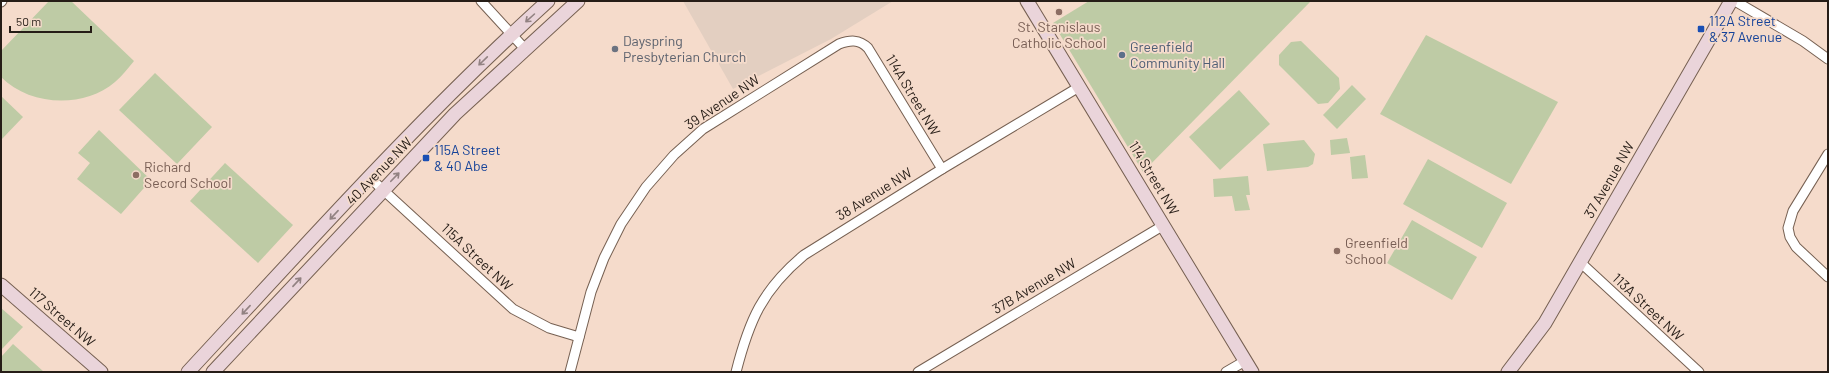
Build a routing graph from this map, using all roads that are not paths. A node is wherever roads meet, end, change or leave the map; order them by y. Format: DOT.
graph roads {
  1 [pos="481,1"];
  2 [pos="548,1"];
  3 [pos="578,1"];
  4 [pos="1027,1"];
  5 [pos="1731,1"];
  6 [pos="1735,1"];
  7 [pos="511,34"];
  8 [pos="855,40"];
  9 [pos="525,49"];
  10 [pos="1828,59"];
  11 [pos="1079,87"];
  12 [pos="1828,154"];
  13 [pos="942,169"];
  14 [pos="369,177"];
  15 [pos="383,189"];
  16 [pos="1164,225"];
  17 [pos="1580,262"];
  18 [pos="1828,277"];
  19 [pos="1,285"];
  20 [pos="579,337"];
  21 [pos="1248,366"];
  22 [pos="101,372"];
  23 [pos="188,372"];
  24 [pos="213,372"];
  25 [pos="570,372"];
  26 [pos="736,372"];
  27 [pos="918,372"];
  28 [pos="1226,372"];
  29 [pos="1508,372"];
  30 [pos="1699,372"];
  1 -- 7 [label="street"];
  2 -- 7 [label="street, 40 Avenue NW, one-way"];
  3 -- 9 [label="street, 40 Avenue NW"];
  4 -- 11 [label="street, 114 Street NW"];
  5 -- 17 [label="street, 37 Avenue NW"];
  6 -- 10 [label="street"];
  7 -- 9 [label="street"];
  7 -- 14 [label="street, 40 Avenue NW, one-way"];
  8 -- 13 [label="street, 114A Street NW"];
  8 -- 20 [label="street, 39 Avenue NW"];
  15 -- 9 [label="street, 40 Avenue NW, one-way"];
  11 -- 13 [label="street, 38 Avenue NW"];
  11 -- 16 [label="street, 114 Street NW"];
  12 -- 18 [label="street"];
  13 -- 26 [label="street, 38 Avenue NW"];
  14 -- 15 [label="street, 115A Street NW"];
  14 -- 23 [label="street, 40 Avenue NW, one-way"];
  15 -- 20 [label="street, 115A Street NW"];
  24 -- 15 [label="street, 40 Avenue NW, one-way"];
  16 -- 21 [label="street, 114 Street NW"];
  16 -- 27 [label="street, 37B Avenue NW"];
  17 -- 29 [label="street, 37 Avenue NW"];
  17 -- 30 [label="street, 113A Street NW"];
  19 -- 22 [label="street, 117 Street NW"];
  20 -- 25 [label="street, 39 Avenue NW"];
  21 -- 28 [label="street"];
}
